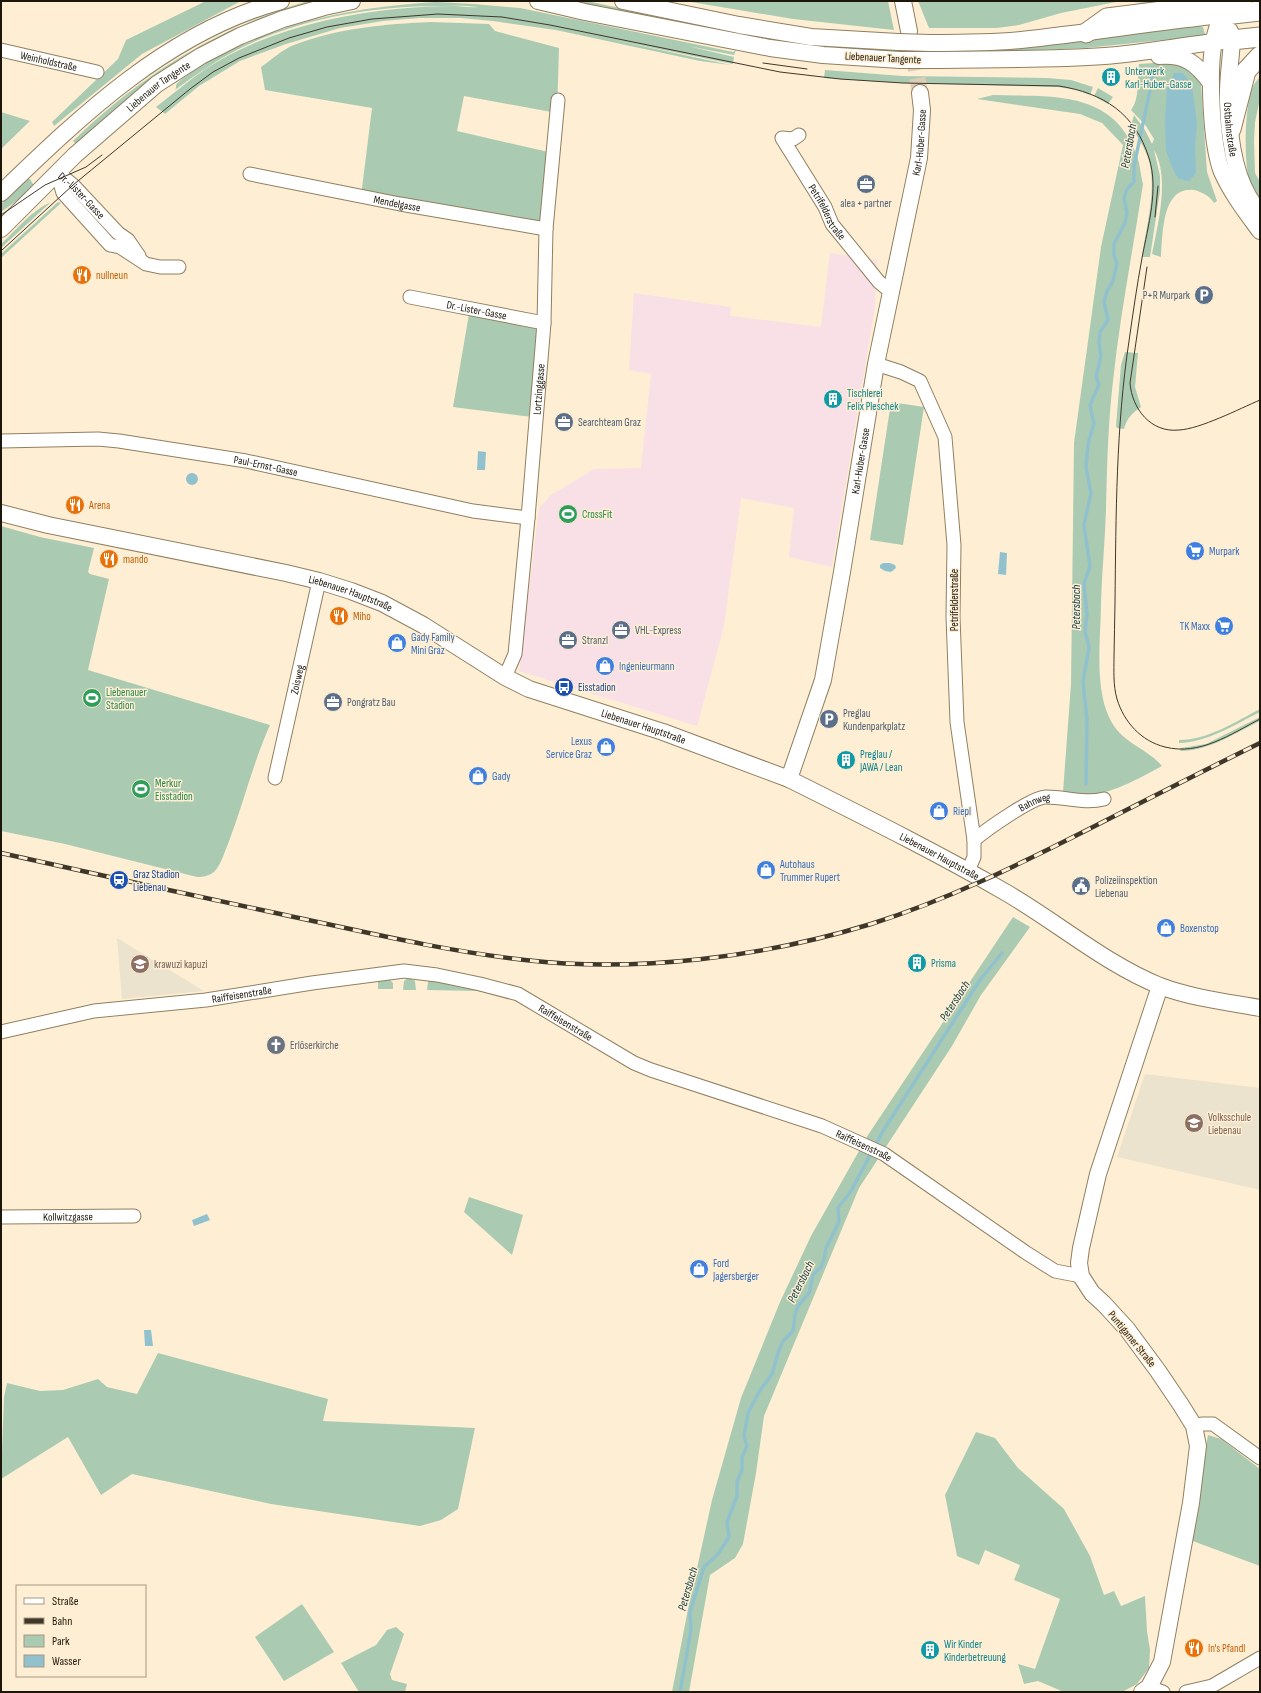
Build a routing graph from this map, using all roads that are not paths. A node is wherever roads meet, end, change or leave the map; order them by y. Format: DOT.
graph roads {
  1 [pos="281,1"];
  2 [pos="352,1"];
  3 [pos="538,1"];
  4 [pos="623,1"];
  5 [pos="904,1"];
  6 [pos="1242,1"];
  7 [pos="1260,11"];
  8 [pos="1222,15"];
  9 [pos="1086,32"];
  10 [pos="903,36"];
  11 [pos="1260,37"];
  12 [pos="1223,41"];
  13 [pos="1,50"];
  14 [pos="1128,54"];
  15 [pos="1260,56"];
  16 [pos="97,72"];
  17 [pos="1211,83"];
  18 [pos="920,93"];
  19 [pos="558,100"];
  20 [pos="1231,129"];
  21 [pos="799,135"];
  22 [pos="41,155"];
  23 [pos="58,172"];
  24 [pos="250,174"];
  25 [pos="1,193"];
  26 [pos="1260,212"];
  27 [pos="1,229"];
  28 [pos="546,229"];
  29 [pos="1260,231"];
  30 [pos="179,267"];
  31 [pos="891,292"];
  32 [pos="410,297"];
  33 [pos="544,323"];
  34 [pos="876,364"];
  35 [pos="1,441"];
  36 [pos="1,513"];
  37 [pos="528,518"];
  38 [pos="319,581"];
  39 [pos="506,677"];
  40 [pos="275,778"];
  41 [pos="789,779"];
  42 [pos="1104,799"];
  43 [pos="974,840"];
  44 [pos="968,870"];
  45 [pos="1160,986"];
  46 [pos="1260,1008"];
  47 [pos="1,1032"];
  48 [pos="134,1216"];
  49 [pos="1,1217"];
  50 [pos="1081,1276"];
  51 [pos="1194,1426"];
  52 [pos="1260,1458"];
  53 [pos="1260,1658"];
  54 [pos="1151,1690"];
  55 [pos="1186,1692"];
  1 -- 22 [label="main road, Liebenauer Tangente"];
  2 -- 23 [label="main road, Liebenauer Tangente"];
  3 -- 14 [label="main road, Liebenauer Tangente, bridge"];
  4 -- 10 [label="main road, Liebenauer Tangente"];
  5 -- 10 [label="main road"];
  6 -- 9 [label="highway"];
  7 -- 8 [label="highway"];
  8 -- 9 [label="main road, Liebenauer Tangente"];
  8 -- 12 [label="main road"];
  9 -- 10 [label="main road, Liebenauer Tangente, bridge"];
  11 -- 12 [label="highway"];
  12 -- 14 [label="main road, Liebenauer Tangente"];
  12 -- 17 [label="main road, Ostbahnstraße"];
  12 -- 20 [label="main road, Ostbahnstraße"];
  13 -- 16 [label="street, Weinholdstraße"];
  14 -- 17 [label="main road"];
  15 -- 20 [label="highway"];
  17 -- 29 [label="main road, Ostbahnstraße"];
  18 -- 31 [label="main road, Karl-Huber-Gasse"];
  19 -- 28 [label="street, Lortzinggasse"];
  20 -- 26 [label="main road, Ostbahnstraße"];
  21 -- 31 [label="street, Petrifelderstraße"];
  22 -- 23 [label="main road"];
  22 -- 25 [label="main road, Liebenauer Tangente"];
  23 -- 27 [label="main road, Liebenauer Tangente"];
  23 -- 30 [label="street, Dr.-Lister-Gasse"];
  24 -- 28 [label="street, Mendelgasse"];
  28 -- 33 [label="street, Lortzinggasse"];
  31 -- 34 [label="main road, Karl-Huber-Gasse"];
  32 -- 33 [label="street, Dr.-Lister-Gasse"];
  33 -- 37 [label="street, Lortzinggasse"];
  34 -- 41 [label="main road, Karl-Huber-Gasse"];
  34 -- 43 [label="street, Petrifelderstraße"];
  35 -- 37 [label="street, Paul-Ernst-Gasse"];
  36 -- 38 [label="main road, Liebenauer Hauptstraße"];
  37 -- 39 [label="street, Lortzinggasse"];
  38 -- 39 [label="main road, Liebenauer Hauptstraße"];
  38 -- 40 [label="street, Zoisweg"];
  39 -- 41 [label="main road, Liebenauer Hauptstraße"];
  41 -- 44 [label="main road, Liebenauer Hauptstraße"];
  42 -- 43 [label="street, Bahnweg"];
  43 -- 44 [label="street, Petrifelderstraße"];
  44 -- 45 [label="main road, Liebenauer Hauptstraße"];
  45 -- 46 [label="main road, Liebenauer Hauptstraße"];
  45 -- 50 [label="main road, Puntigamer Straße"];
  47 -- 50 [label="street, Raiffeisenstraße"];
  48 -- 49 [label="street, Kollwitzgasse"];
  50 -- 51 [label="main road, Puntigamer Straße"];
  51 -- 52 [label="street"];
  51 -- 54 [label="main road, Puntigamer Straße"];
  53 -- 55 [label="street"];
}
